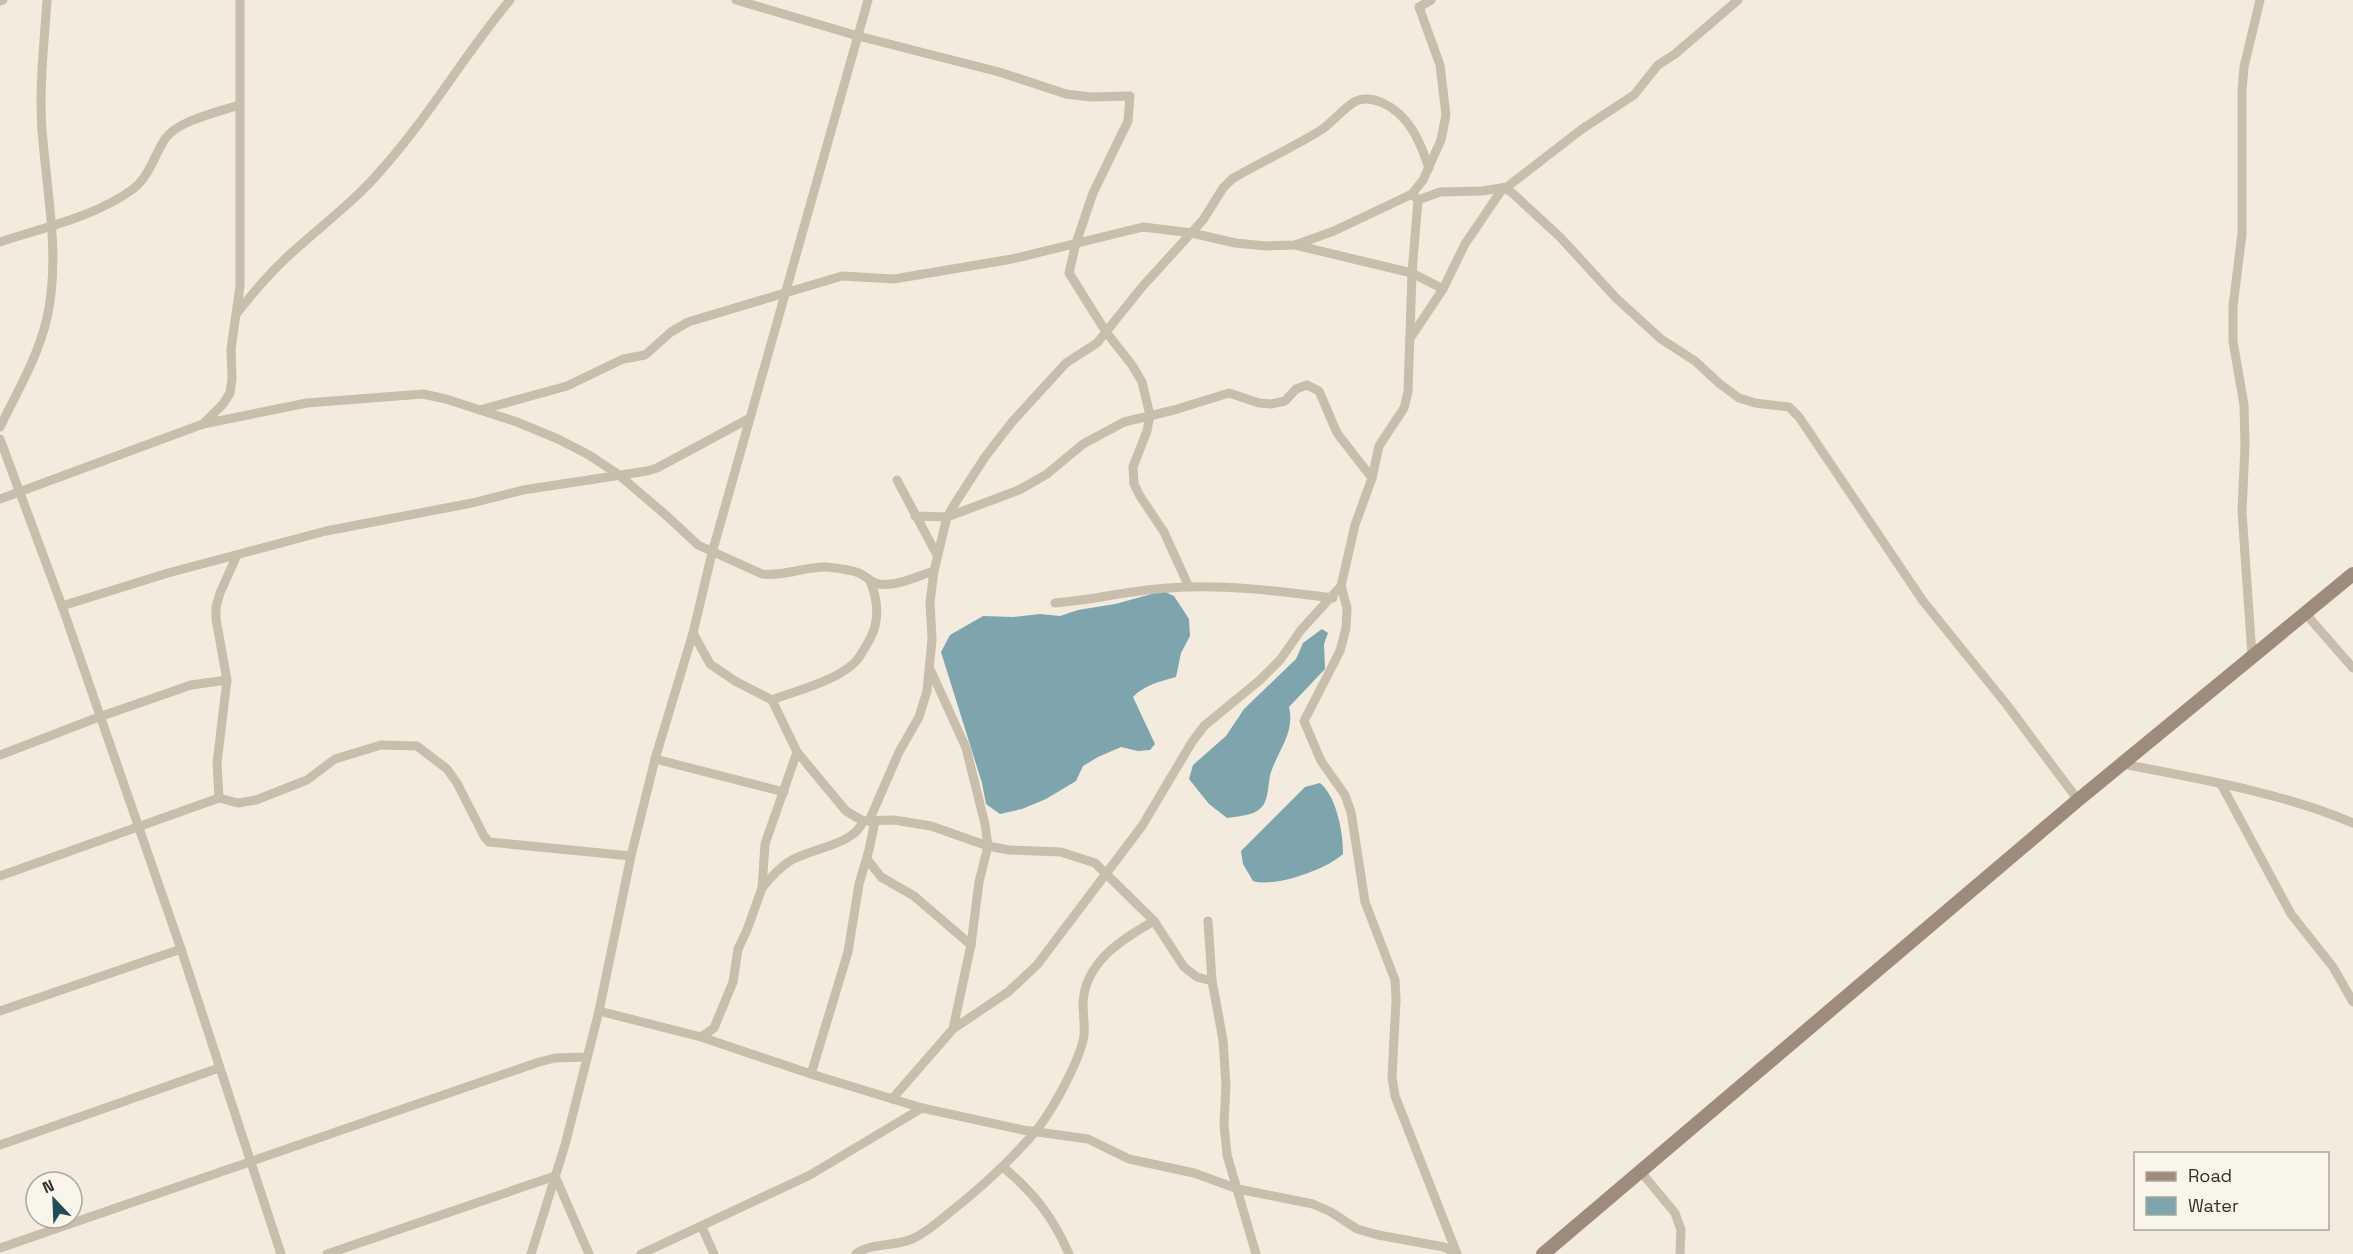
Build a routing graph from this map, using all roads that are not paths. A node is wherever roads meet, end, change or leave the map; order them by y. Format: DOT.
graph roads {
  1 [pos="47,0"];
  2 [pos="240,0"];
  3 [pos="510,0"];
  4 [pos="736,0"];
  5 [pos="868,0"];
  6 [pos="1431,0"];
  7 [pos="1738,0"];
  8 [pos="2260,0"];
  9 [pos="858,36"];
  10 [pos="239,105"];
  11 [pos="1429,168"];
  12 [pos="1503,188"];
  13 [pos="1415,197"];
  14 [pos="52,225"];
  15 [pos="1192,233"];
  16 [pos="0,242"];
  17 [pos="1076,243"];
  18 [pos="1295,245"];
  19 [pos="1412,273"];
  20 [pos="1443,289"];
  21 [pos="785,294"];
  22 [pos="236,314"];
  23 [pos="1106,332"];
  24 [pos="1410,338"];
  25 [pos="480,410"];
  26 [pos="1150,415"];
  27 [pos="750,418"];
  28 [pos="203,424"];
  29 [pos="0,427"];
  30 [pos="0,439"];
  31 [pos="619,475"];
  32 [pos="1372,478"];
  33 [pos="897,480"];
  34 [pos="19,492"];
  35 [pos="0,499"];
  36 [pos="915,516"];
  37 [pos="947,517"];
  38 [pos="712,553"];
  39 [pos="237,555"];
  40 [pos="937,555"];
  41 [pos="934,571"];
  42 [pos="2353,574"];
  43 [pos="870,581"];
  44 [pos="1341,586"];
  45 [pos="1189,587"];
  46 [pos="1331,598"];
  47 [pos="1345,600"];
  48 [pos="1055,603"];
  49 [pos="62,606"];
  50 [pos="2305,613"];
  51 [pos="693,633"];
  52 [pos="2252,655"];
  53 [pos="2353,668"];
  54 [pos="930,669"];
  55 [pos="227,680"];
  56 [pos="772,700"];
  57 [pos="99,717"];
  58 [pos="797,753"];
  59 [pos="0,755"];
  60 [pos="655,759"];
  61 [pos="2123,764"];
  62 [pos="2221,784"];
  63 [pos="784,792"];
  64 [pos="219,798"];
  65 [pos="2078,800"];
  66 [pos="869,821"];
  67 [pos="2353,823"];
  68 [pos="139,827"];
  69 [pos="988,846"];
  70 [pos="631,856"];
  71 [pos="867,859"];
  72 [pos="1106,873"];
  73 [pos="0,876"];
  74 [pos="762,888"];
  75 [pos="1154,921"];
  76 [pos="1208,921"];
  77 [pos="971,945"];
  78 [pos="181,949"];
  79 [pos="1212,981"];
  80 [pos="2353,1002"];
  81 [pos="0,1011"];
  82 [pos="599,1011"];
  83 [pos="953,1029"];
  84 [pos="701,1036"];
  85 [pos="587,1057"];
  86 [pos="219,1068"];
  87 [pos="811,1074"];
  88 [pos="892,1099"];
  89 [pos="922,1108"];
  90 [pos="1036,1131"];
  91 [pos="0,1145"];
  92 [pos="251,1161"];
  93 [pos="1003,1167"];
  94 [pos="1641,1172"];
  95 [pos="555,1176"];
  96 [pos="1238,1189"];
  97 [pos="702,1227"];
  98 [pos="0,1248"];
  99 [pos="280,1254"];
  100 [pos="327,1254"];
  101 [pos="531,1254"];
  102 [pos="589,1254"];
  103 [pos="641,1254"];
  104 [pos="714,1254"];
  105 [pos="856,1254"];
  106 [pos="1069,1254"];
  107 [pos="1256,1254"];
  108 [pos="1457,1254"];
  109 [pos="1543,1254"];
  110 [pos="1680,1254"];
  1 -- 14 [label="street"];
  2 -- 10 [label="street"];
  3 -- 22 [label="street"];
  4 -- 9 [label="street"];
  5 -- 9 [label="street"];
  6 -- 11 [label="street"];
  7 -- 12 [label="street"];
  8 -- 52 [label="street"];
  9 -- 17 [label="street"];
  9 -- 21 [label="street"];
  10 -- 14 [label="street"];
  10 -- 22 [label="street"];
  11 -- 13 [label="street"];
  11 -- 15 [label="street"];
  12 -- 13 [label="street"];
  12 -- 20 [label="street"];
  12 -- 65 [label="street"];
  13 -- 18 [label="street"];
  13 -- 19 [label="street"];
  14 -- 16 [label="street"];
  14 -- 29 [label="street"];
  15 -- 17 [label="street"];
  15 -- 18 [label="street"];
  15 -- 23 [label="street"];
  17 -- 21 [label="street"];
  17 -- 23 [label="street"];
  18 -- 19 [label="street"];
  19 -- 20 [label="street"];
  19 -- 24 [label="street"];
  20 -- 24 [label="street"];
  21 -- 25 [label="street"];
  21 -- 27 [label="street"];
  22 -- 28 [label="street"];
  23 -- 26 [label="street"];
  23 -- 37 [label="street"];
  24 -- 32 [label="street"];
  25 -- 28 [label="street"];
  25 -- 31 [label="street"];
  26 -- 32 [label="street"];
  26 -- 37 [label="street"];
  26 -- 45 [label="street"];
  27 -- 31 [label="street"];
  27 -- 38 [label="street"];
  28 -- 34 [label="street"];
  30 -- 34 [label="street"];
  31 -- 38 [label="street"];
  31 -- 39 [label="street"];
  32 -- 44 [label="street"];
  33 -- 36 [label="street"];
  34 -- 35 [label="street"];
  34 -- 49 [label="street"];
  36 -- 37 [label="street"];
  36 -- 40 [label="street"];
  37 -- 40 [label="street"];
  38 -- 43 [label="street"];
  38 -- 51 [label="street"];
  39 -- 49 [label="street"];
  39 -- 55 [label="street"];
  40 -- 41 [label="street"];
  41 -- 43 [label="street"];
  41 -- 54 [label="street"];
  42 -- 50 [label="main road"];
  43 -- 56 [label="street"];
  44 -- 46 [label="street"];
  44 -- 47 [label="street"];
  45 -- 46 [label="street"];
  45 -- 48 [label="street"];
  46 -- 47 [label="street"];
  46 -- 72 [label="street"];
  47 -- 108 [label="street"];
  49 -- 57 [label="street"];
  50 -- 52 [label="main road"];
  50 -- 53 [label="street"];
  51 -- 56 [label="street"];
  51 -- 60 [label="street"];
  52 -- 61 [label="main road"];
  54 -- 66 [label="street"];
  54 -- 69 [label="street"];
  55 -- 57 [label="street"];
  55 -- 64 [label="street"];
  56 -- 58 [label="street"];
  57 -- 59 [label="street"];
  57 -- 68 [label="street"];
  58 -- 63 [label="street"];
  58 -- 66 [label="street"];
  60 -- 63 [label="street"];
  60 -- 70 [label="street"];
  61 -- 62 [label="street"];
  61 -- 65 [label="main road"];
  62 -- 67 [label="street"];
  62 -- 80 [label="street"];
  63 -- 74 [label="street"];
  64 -- 68 [label="street"];
  64 -- 70 [label="street"];
  65 -- 94 [label="main road"];
  66 -- 69 [label="street"];
  66 -- 71 [label="street"];
  66 -- 74 [label="street"];
  68 -- 73 [label="street"];
  68 -- 78 [label="street"];
  69 -- 72 [label="street"];
  69 -- 77 [label="street"];
  70 -- 82 [label="street"];
  71 -- 77 [label="street"];
  71 -- 87 [label="street"];
  72 -- 75 [label="street"];
  72 -- 83 [label="street"];
  74 -- 84 [label="street"];
  75 -- 79 [label="street"];
  75 -- 90 [label="street"];
  76 -- 79 [label="street"];
  77 -- 83 [label="street"];
  78 -- 81 [label="street"];
  78 -- 86 [label="street"];
  79 -- 96 [label="street"];
  82 -- 84 [label="street"];
  82 -- 85 [label="street"];
  83 -- 88 [label="street"];
  84 -- 87 [label="street"];
  85 -- 92 [label="street"];
  85 -- 95 [label="street"];
  86 -- 91 [label="street"];
  86 -- 92 [label="street"];
  87 -- 88 [label="street"];
  88 -- 89 [label="street"];
  89 -- 90 [label="street"];
  89 -- 97 [label="street"];
  90 -- 93 [label="street"];
  90 -- 96 [label="street"];
  92 -- 98 [label="street"];
  92 -- 99 [label="street"];
  93 -- 105 [label="street"];
  93 -- 106 [label="street"];
  94 -- 109 [label="main road"];
  94 -- 110 [label="street"];
  95 -- 100 [label="street"];
  95 -- 101 [label="street"];
  95 -- 102 [label="street"];
  96 -- 107 [label="street"];
  96 -- 108 [label="street"];
  97 -- 103 [label="street"];
  97 -- 104 [label="street"];
}
